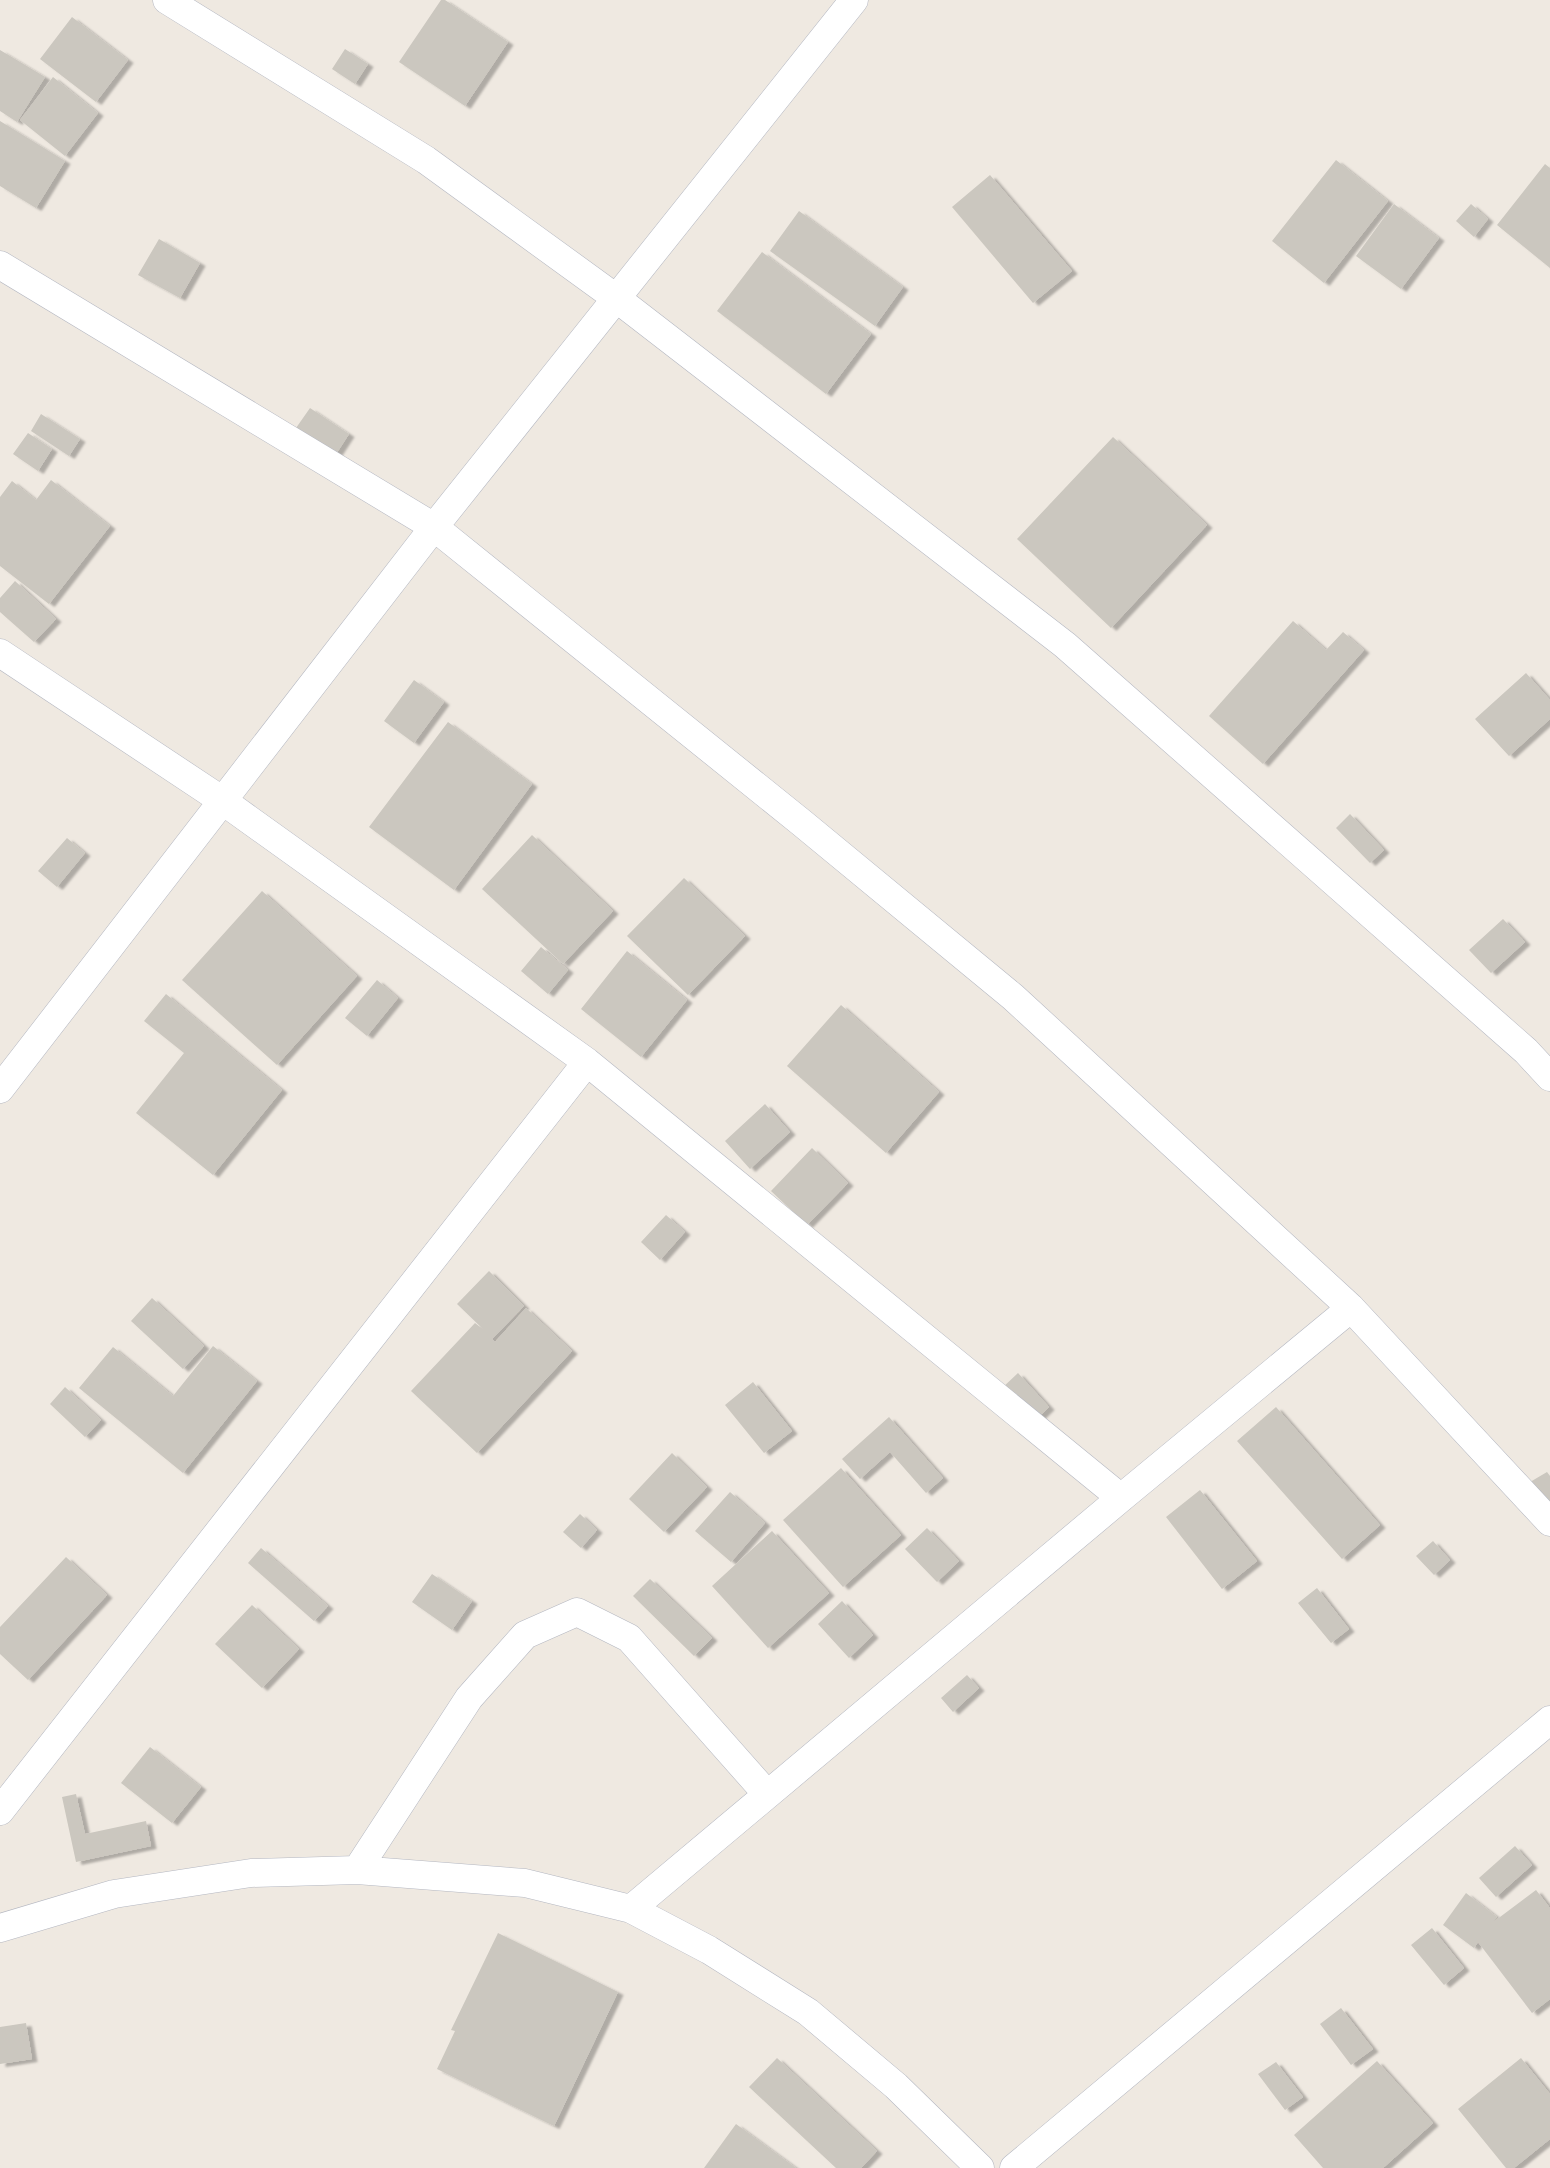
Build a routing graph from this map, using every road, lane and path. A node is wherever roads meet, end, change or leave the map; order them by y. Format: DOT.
graph roads {
  1 [pos="167,0"];
  2 [pos="854,0"];
  3 [pos="0,265"];
  4 [pos="616,298"];
  5 [pos="434,528"];
  6 [pos="0,653"];
  7 [pos="223,801"];
  8 [pos="587,1062"];
  9 [pos="1550,1077"];
  10 [pos="0,1089"];
  11 [pos="1351,1308"];
  12 [pos="1121,1498"];
  13 [pos="1550,1522"];
  14 [pos="1550,1720"];
  15 [pos="768,1794"];
  16 [pos="0,1811"];
  17 [pos="357,1870"];
  18 [pos="631,1909"];
  19 [pos="0,1928"];
  20 [pos="980,2168"];
  21 [pos="1014,2168"];
  1 -- 4 [label="street"];
  2 -- 4 [label="street"];
  3 -- 5 [label="street"];
  4 -- 5 [label="street"];
  4 -- 9 [label="street"];
  5 -- 7 [label="street"];
  5 -- 11 [label="street"];
  6 -- 7 [label="street"];
  7 -- 8 [label="street"];
  7 -- 10 [label="street"];
  8 -- 12 [label="street"];
  8 -- 16 [label="street"];
  11 -- 12 [label="street"];
  11 -- 13 [label="street"];
  12 -- 15 [label="street"];
  14 -- 21 [label="street"];
  15 -- 17 [label="street"];
  15 -- 18 [label="street"];
  17 -- 18 [label="street"];
  17 -- 19 [label="street"];
  18 -- 20 [label="street"];
}
